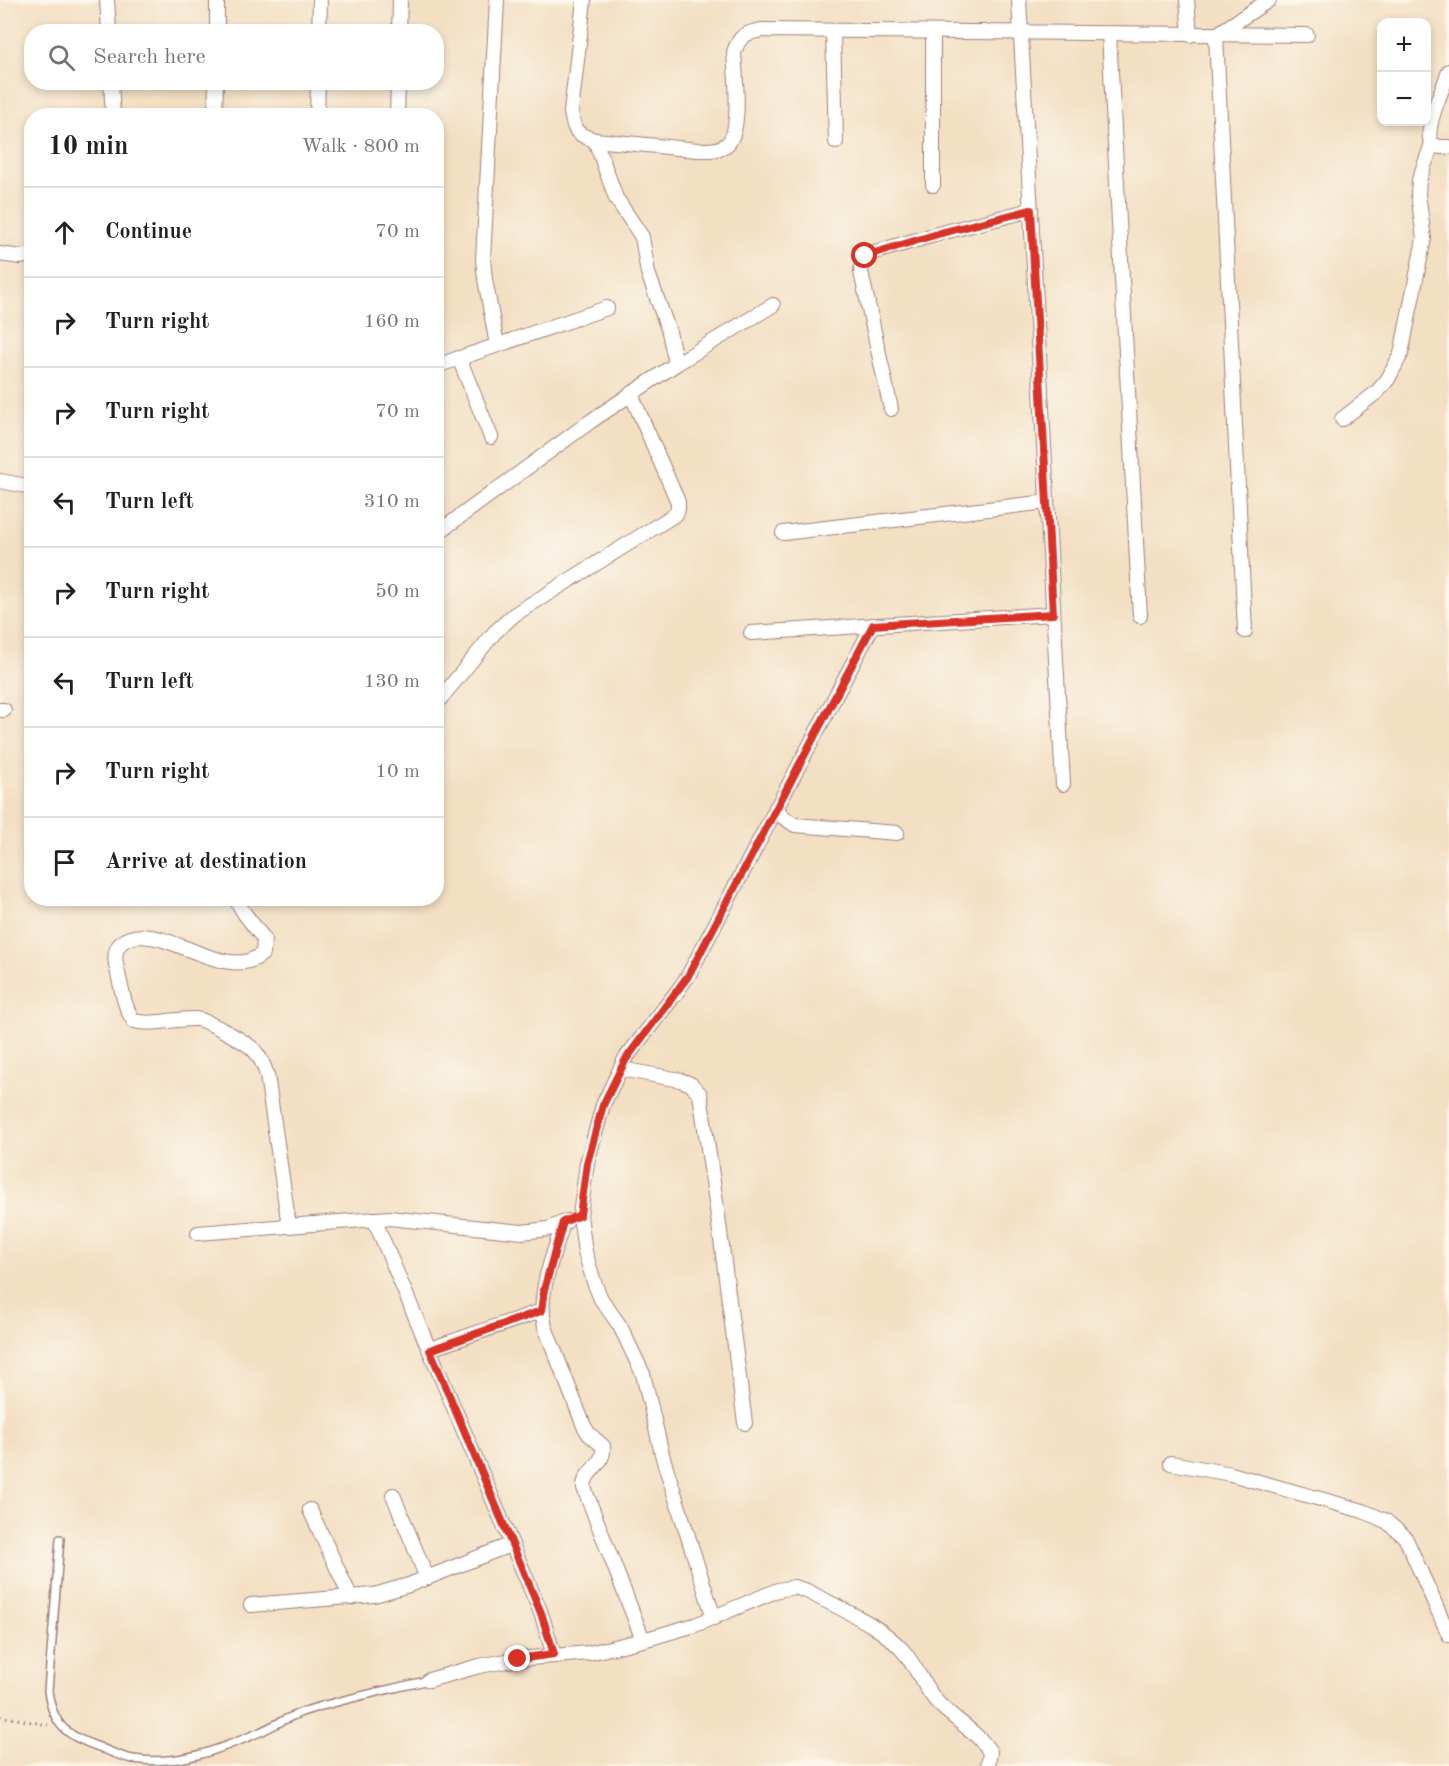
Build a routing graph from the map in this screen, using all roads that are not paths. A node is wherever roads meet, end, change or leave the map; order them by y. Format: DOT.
graph roads {
  1 [pos="107,0"];
  2 [pos="217,0"];
  3 [pos="320,0"];
  4 [pos="400,0"];
  5 [pos="497,0"];
  6 [pos="584,0"];
  7 [pos="1019,0"];
  8 [pos="1187,0"];
  9 [pos="1269,0"];
  10 [pos="108,24"];
  11 [pos="217,24"];
  12 [pos="319,24"];
  13 [pos="399,24"];
  14 [pos="833,31"];
  15 [pos="933,33"];
  16 [pos="1020,34"];
  17 [pos="1109,34"];
  18 [pos="1190,35"];
  19 [pos="1216,35"];
  20 [pos="1307,35"];
  21 [pos="1449,71"];
  22 [pos="111,90"];
  23 [pos="216,90"];
  24 [pos="318,90"];
  25 [pos="398,90"];
  26 [pos="113,108"];
  27 [pos="215,108"];
  28 [pos="317,108"];
  29 [pos="397,108"];
  30 [pos="595,140"];
  31 [pos="836,142"];
  32 [pos="1432,144"];
  33 [pos="1449,147"];
  34 [pos="933,184"];
  35 [pos="1031,210"];
  36 [pos="0,254"];
  37 [pos="24,256"];
  38 [pos="773,304"];
  39 [pos="607,308"];
  40 [pos="497,345"];
  41 [pos="459,358"];
  42 [pos="444,363"];
  43 [pos="676,364"];
  44 [pos="631,394"];
  45 [pos="891,409"];
  46 [pos="1342,419"];
  47 [pos="491,437"];
  48 [pos="0,481"];
  49 [pos="24,485"];
  50 [pos="1047,502"];
  51 [pos="444,528"];
  52 [pos="783,533"];
  53 [pos="1053,614"];
  54 [pos="1140,616"];
  55 [pos="873,625"];
  56 [pos="1245,631"];
  57 [pos="751,633"];
  58 [pos="444,694"];
  59 [pos="1063,784"];
  60 [pos="776,808"];
  61 [pos="897,833"];
  62 [pos="240,906"];
  63 [pos="621,1069"];
  64 [pos="580,1215"];
  65 [pos="374,1219"];
  66 [pos="563,1222"];
  67 [pos="289,1226"];
  68 [pos="198,1233"];
  69 [pos="541,1311"];
  70 [pos="430,1350"];
  71 [pos="745,1423"];
  72 [pos="1171,1463"];
  73 [pos="393,1496"];
  74 [pos="310,1510"];
  75 [pos="60,1539"];
  76 [pos="513,1544"];
  77 [pos="427,1578"];
  78 [pos="351,1598"];
  79 [pos="251,1605"];
  80 [pos="714,1618"];
  81 [pos="1449,1635"];
  82 [pos="643,1640"];
  83 [pos="554,1654"];
  84 [pos="429,1680"];
  85 [pos="988,1766"];
  1 -- 10 [label="street"];
  2 -- 11 [label="street"];
  3 -- 12 [label="street"];
  4 -- 13 [label="street"];
  5 -- 40 [label="street"];
  6 -- 30 [label="street"];
  7 -- 16 [label="street"];
  8 -- 18 [label="street"];
  9 -- 19 [label="street"];
  14 -- 15 [label="street"];
  14 -- 30 [label="street"];
  14 -- 31 [label="street"];
  15 -- 16 [label="street"];
  15 -- 34 [label="street"];
  16 -- 17 [label="street"];
  16 -- 35 [label="street"];
  17 -- 18 [label="street"];
  17 -- 54 [label="street"];
  18 -- 19 [label="street"];
  19 -- 20 [label="street"];
  19 -- 56 [label="street"];
  21 -- 32 [label="street"];
  22 -- 26 [label="street"];
  23 -- 27 [label="street"];
  24 -- 28 [label="street"];
  25 -- 29 [label="street"];
  30 -- 43 [label="street"];
  32 -- 33 [label="street"];
  32 -- 46 [label="street"];
  35 -- 45 [label="street"];
  35 -- 50 [label="street"];
  36 -- 37 [label="street"];
  38 -- 43 [label="street"];
  39 -- 40 [label="street"];
  40 -- 41 [label="street"];
  41 -- 42 [label="street"];
  41 -- 47 [label="street"];
  43 -- 44 [label="street"];
  44 -- 51 [label="street"];
  44 -- 58 [label="street"];
  48 -- 49 [label="street"];
  50 -- 52 [label="street"];
  50 -- 53 [label="street"];
  53 -- 55 [label="street"];
  53 -- 59 [label="street"];
  55 -- 57 [label="street"];
  55 -- 60 [label="street"];
  60 -- 61 [label="street"];
  60 -- 63 [label="street"];
  62 -- 67 [label="street"];
  63 -- 64 [label="street"];
  63 -- 71 [label="street"];
  64 -- 66 [label="street"];
  64 -- 80 [label="street"];
  65 -- 66 [label="street"];
  65 -- 67 [label="street"];
  65 -- 70 [label="street"];
  66 -- 69 [label="street"];
  67 -- 68 [label="street"];
  69 -- 70 [label="street"];
  69 -- 82 [label="street"];
  70 -- 76 [label="street"];
  72 -- 81 [label="street"];
  73 -- 77 [label="street"];
  74 -- 78 [label="street"];
  75 -- 84 [label="lane"];
  76 -- 77 [label="street"];
  76 -- 83 [label="street"];
  77 -- 78 [label="street"];
  78 -- 79 [label="street"];
  80 -- 82 [label="street"];
  80 -- 85 [label="street"];
  82 -- 83 [label="street"];
  83 -- 84 [label="street"];
}
